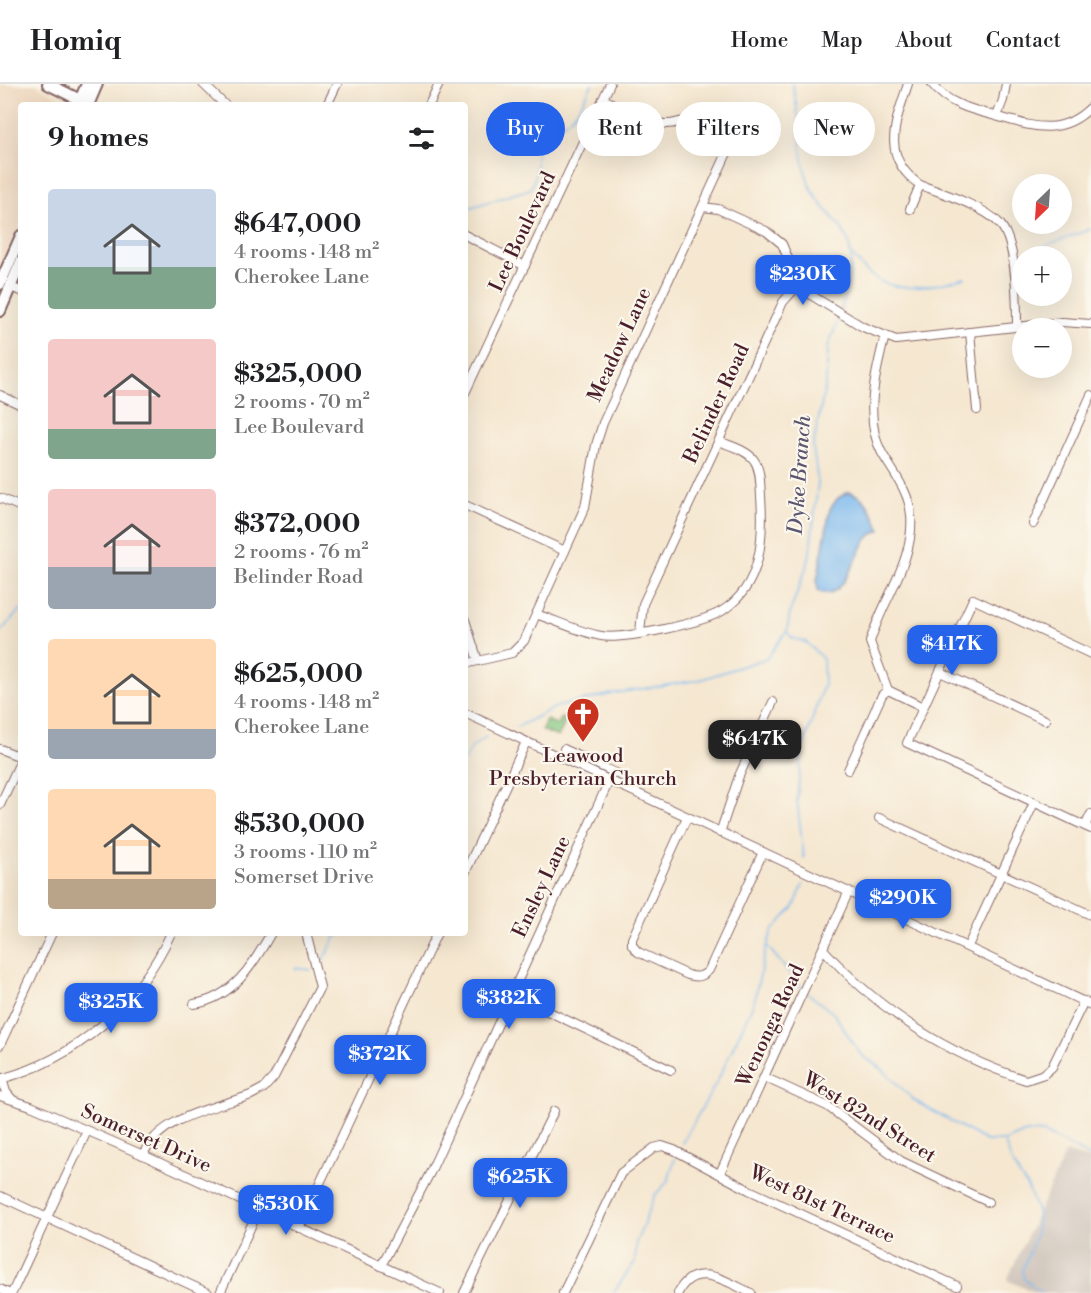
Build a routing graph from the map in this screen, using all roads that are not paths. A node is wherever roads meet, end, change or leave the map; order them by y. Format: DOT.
graph roads {
  1 [pos="48,84"];
  2 [pos="87,84"];
  3 [pos="97,84"];
  4 [pos="202,84"];
  5 [pos="337,84"];
  6 [pos="439,84"];
  7 [pos="610,84"];
  8 [pos="908,84"];
  9 [pos="932,84"];
  10 [pos="1006,84"];
  11 [pos="603,99"];
  12 [pos="80,102"];
  13 [pos="84,102"];
  14 [pos="85,102"];
  15 [pos="222,102"];
  16 [pos="328,102"];
  17 [pos="430,102"];
  18 [pos="1091,107"];
  19 [pos="997,116"];
  20 [pos="920,184"];
  21 [pos="703,207"];
  22 [pos="910,209"];
  23 [pos="468,237"];
  24 [pos="18,243"];
  25 [pos="525,266"];
  26 [pos="7,270"];
  27 [pos="800,284"];
  28 [pos="10,287"];
  29 [pos="0,311"];
  30 [pos="1016,318"];
  31 [pos="1072,321"];
  32 [pos="1091,324"];
  33 [pos="1012,327"];
  34 [pos="970,332"];
  35 [pos="885,336"];
  36 [pos="468,387"];
  37 [pos="0,395"];
  38 [pos="1091,395"];
  39 [pos="18,404"];
  40 [pos="978,410"];
  41 [pos="719,441"];
  42 [pos="0,498"];
  43 [pos="18,506"];
  44 [pos="468,506"];
  45 [pos="1033,524"];
  46 [pos="565,551"];
  47 [pos="536,614"];
  48 [pos="468,629"];
  49 [pos="640,632"];
  50 [pos="1091,654"];
  51 [pos="478,661"];
  52 [pos="468,663"];
  53 [pos="940,672"];
  54 [pos="888,690"];
  55 [pos="772,702"];
  56 [pos="924,707"];
  57 [pos="468,714"];
  58 [pos="1045,720"];
  59 [pos="526,742"];
  60 [pos="0,749"];
  61 [pos="564,749"];
  62 [pos="18,757"];
  63 [pos="18,765"];
  64 [pos="848,770"];
  65 [pos="624,777"];
  66 [pos="609,781"];
  67 [pos="1034,803"];
  68 [pos="0,805"];
  69 [pos="1091,813"];
  70 [pos="687,818"];
  71 [pos="879,818"];
  72 [pos="1088,827"];
  73 [pos="720,833"];
  74 [pos="763,852"];
  75 [pos="468,867"];
  76 [pos="1002,874"];
  77 [pos="849,891"];
  78 [pos="1091,915"];
  79 [pos="51,936"];
  80 [pos="169,936"];
  81 [pos="269,936"];
  82 [pos="307,936"];
  83 [pos="436,936"];
  84 [pos="968,946"];
  85 [pos="824,950"];
  86 [pos="512,994"];
  87 [pos="1087,1003"];
  88 [pos="194,1004"];
  89 [pos="0,1045"];
  90 [pos="671,1070"];
  91 [pos="1,1078"];
  92 [pos="766,1078"];
  93 [pos="0,1096"];
  94 [pos="12,1099"];
  95 [pos="554,1111"];
  96 [pos="87,1131"];
  97 [pos="143,1155"];
  98 [pos="720,1173"];
  99 [pos="0,1196"];
  100 [pos="988,1202"];
  101 [pos="259,1209"];
  102 [pos="48,1217"];
  103 [pos="299,1228"];
  104 [pos="381,1266"];
  105 [pos="957,1286"];
  106 [pos="0,1289"];
  107 [pos="10,1293"];
  108 [pos="208,1293"];
  109 [pos="220,1293"];
  110 [pos="440,1293"];
  111 [pos="464,1293"];
  112 [pos="563,1293"];
  113 [pos="678,1293"];
  114 [pos="751,1293"];
  1 -- 12 [label="main road"];
  2 -- 13 [label="main road"];
  3 -- 14 [label="main road"];
  4 -- 15 [label="street"];
  5 -- 16 [label="street"];
  6 -- 17 [label="street"];
  7 -- 11 [label="street, Lee Boulevard"];
  8 -- 20 [label="street"];
  9 -- 19 [label="street"];
  10 -- 19 [label="street"];
  11 -- 21 [label="street, Meadow Lane"];
  11 -- 25 [label="street, Lee Boulevard"];
  18 -- 19 [label="street"];
  20 -- 22 [label="street"];
  20 -- 30 [label="street"];
  21 -- 27 [label="street"];
  21 -- 46 [label="street, Meadow Lane"];
  23 -- 25 [label="street"];
  24 -- 26 [label="main road"];
  25 -- 36 [label="street, Lee Boulevard"];
  26 -- 28 [label="main road"];
  27 -- 35 [label="street"];
  27 -- 41 [label="street, Belinder Road"];
  28 -- 29 [label="main road"];
  31 -- 32 [label="street"];
  33 -- 34 [label="street"];
  34 -- 35 [label="street"];
  34 -- 40 [label="street"];
  35 -- 54 [label="street"];
  37 -- 39 [label="street"];
  38 -- 45 [label="street"];
  41 -- 49 [label="street, Belinder Road"];
  41 -- 49 [label="street"];
  42 -- 43 [label="street"];
  44 -- 46 [label="street"];
  46 -- 47 [label="street, Meadow Lane"];
  47 -- 49 [label="street"];
  47 -- 51 [label="street, Meadow Lane"];
  48 -- 51 [label="street"];
  50 -- 53 [label="street"];
  51 -- 52 [label="street, Meadow Lane"];
  53 -- 56 [label="street"];
  53 -- 58 [label="street"];
  54 -- 56 [label="street"];
  54 -- 64 [label="street"];
  55 -- 73 [label="street"];
  56 -- 67 [label="street"];
  57 -- 59 [label="street"];
  59 -- 66 [label="street"];
  59 -- 75 [label="street"];
  60 -- 62 [label="street"];
  61 -- 65 [label="street"];
  63 -- 68 [label="street"];
  66 -- 70 [label="street"];
  66 -- 86 [label="street, Ensley Lane"];
  67 -- 72 [label="street"];
  67 -- 76 [label="street"];
  69 -- 72 [label="street"];
  70 -- 73 [label="street"];
  70 -- 74 [label="street"];
  71 -- 76 [label="street"];
  73 -- 74 [label="street"];
  74 -- 77 [label="street"];
  76 -- 78 [label="street"];
  76 -- 84 [label="street"];
  77 -- 84 [label="street"];
  77 -- 85 [label="street, Wenonga Road"];
  79 -- 89 [label="street"];
  80 -- 91 [label="street"];
  81 -- 88 [label="street"];
  82 -- 97 [label="street"];
  83 -- 103 [label="street"];
  84 -- 87 [label="street"];
  85 -- 87 [label="street"];
  85 -- 92 [label="street, Wenonga Road"];
  86 -- 90 [label="street"];
  86 -- 104 [label="street, Ensley Lane"];
  91 -- 94 [label="street"];
  92 -- 98 [label="street, Wenonga Road"];
  92 -- 100 [label="street, West 82nd Street"];
  93 -- 94 [label="street, Somerset Drive"];
  94 -- 96 [label="street, Somerset Drive"];
  95 -- 111 [label="street"];
  96 -- 97 [label="street, Somerset Drive"];
  96 -- 102 [label="street"];
  97 -- 101 [label="street, Somerset Drive"];
  98 -- 105 [label="street, West 81st Terrace"];
  98 -- 112 [label="street, West 81st Terrace"];
  99 -- 102 [label="street"];
  101 -- 103 [label="street, Somerset Drive"];
  101 -- 109 [label="street"];
  102 -- 107 [label="street"];
  102 -- 108 [label="street"];
  103 -- 104 [label="street, Somerset Drive"];
  104 -- 110 [label="street, Somerset Drive"];
  106 -- 107 [label="street"];
  113 -- 114 [label="street"];
}
